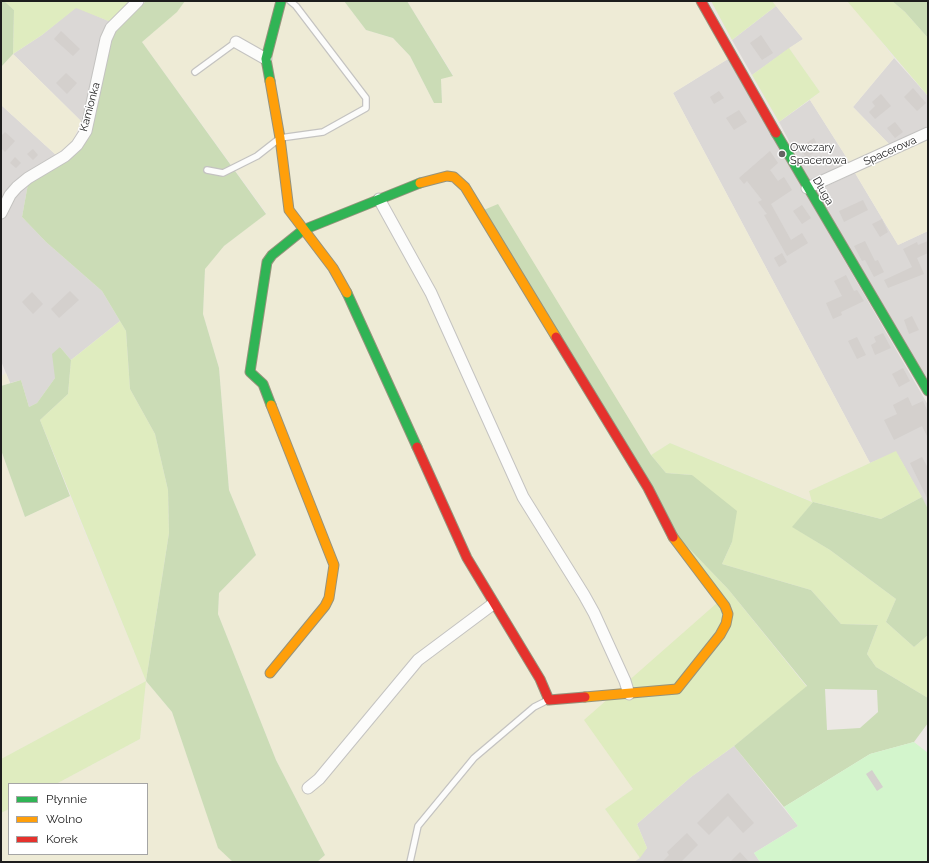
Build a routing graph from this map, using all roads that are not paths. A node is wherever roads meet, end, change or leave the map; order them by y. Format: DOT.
graph roads {
  1 [pos="138,1"];
  2 [pos="281,1"];
  3 [pos="290,1"];
  4 [pos="701,1"];
  5 [pos="236,42"];
  6 [pos="266,59"];
  7 [pos="195,72"];
  8 [pos="928,133"];
  9 [pos="280,138"];
  10 [pos="207,170"];
  11 [pos="807,188"];
  12 [pos="379,200"];
  13 [pos="1,213"];
  14 [pos="303,230"];
  15 [pos="928,391"];
  16 [pos="493,604"];
  17 [pos="270,673"];
  18 [pos="629,694"];
  19 [pos="549,700"];
  20 [pos="308,788"];
  21 [pos="410,862"];
  1 -- 13 [label="street, Kamionka"];
  2 -- 6 [label="street"];
  3 -- 9 [label="lane"];
  4 -- 11 [label="street, Długa"];
  5 -- 6 [label="street"];
  5 -- 7 [label="lane"];
  6 -- 9 [label="street"];
  8 -- 11 [label="street, Spacerowa"];
  9 -- 10 [label="lane"];
  9 -- 14 [label="street"];
  11 -- 15 [label="street, Długa"];
  12 -- 14 [label="street"];
  12 -- 18 [label="street"];
  12 -- 18 [label="street"];
  14 -- 16 [label="street"];
  14 -- 17 [label="street"];
  16 -- 19 [label="street"];
  16 -- 20 [label="street"];
  18 -- 19 [label="street"];
  19 -- 21 [label="lane"];
}
